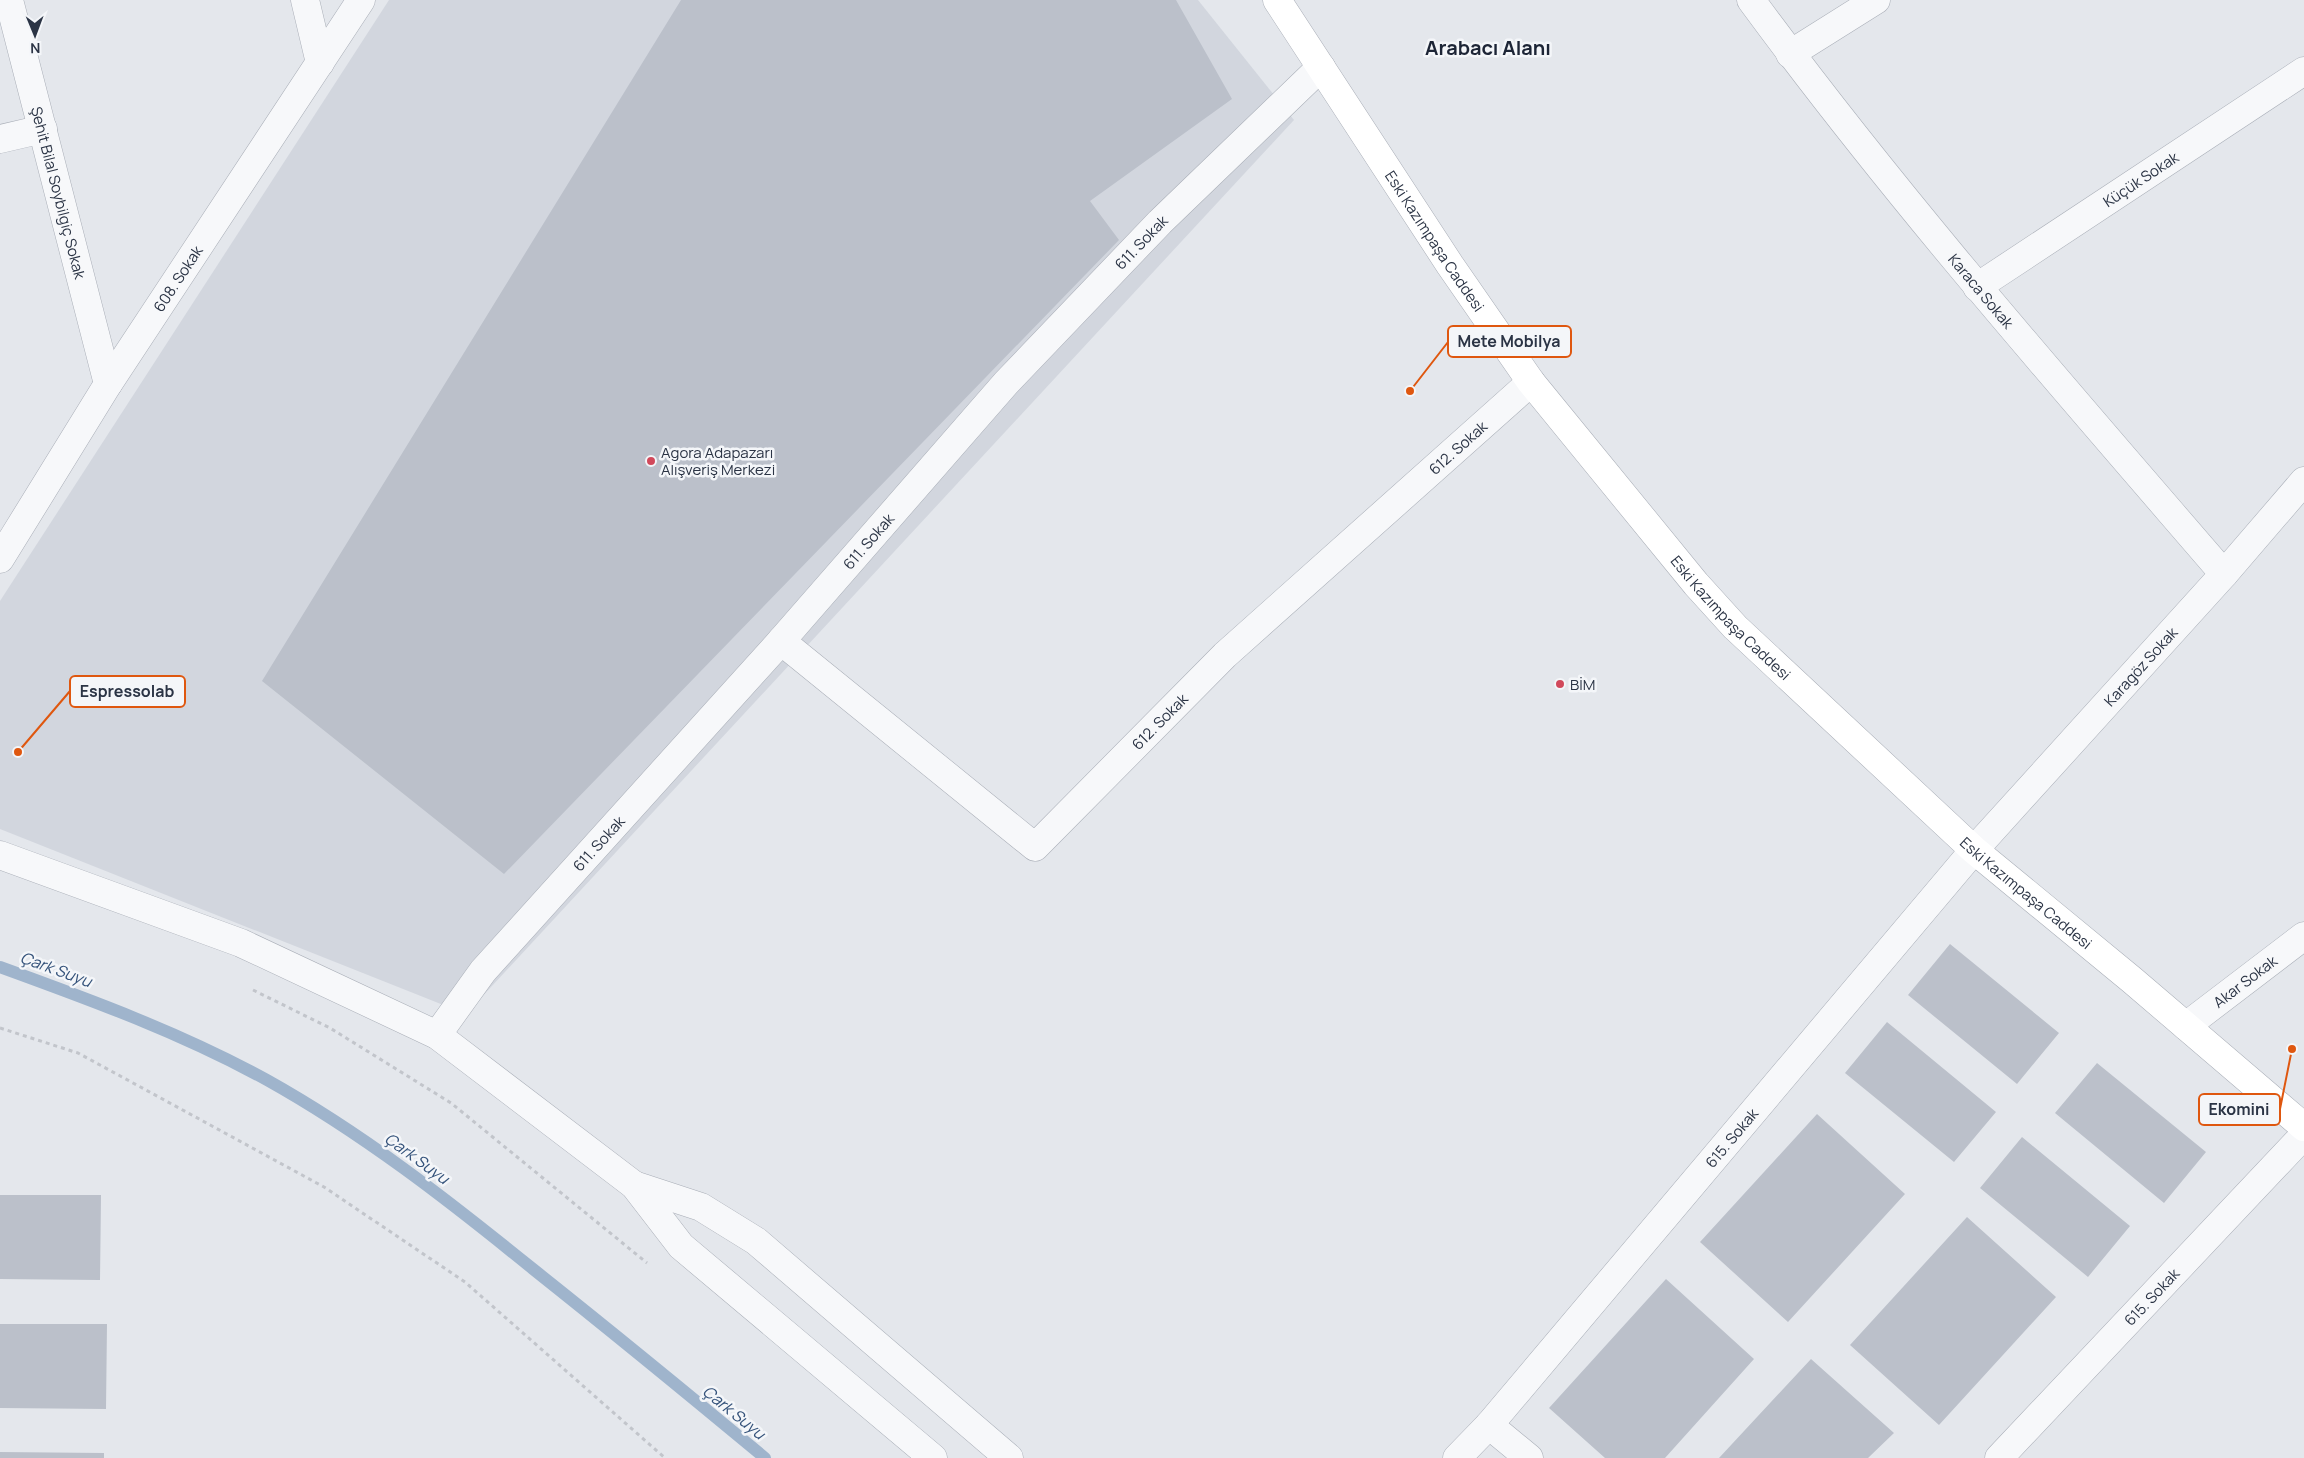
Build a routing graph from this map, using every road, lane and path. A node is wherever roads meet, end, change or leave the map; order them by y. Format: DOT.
graph roads {
  1 [pos="9,0"];
  2 [pos="305,0"];
  3 [pos="361,0"];
  4 [pos="1751,0"];
  5 [pos="1876,0"];
  6 [pos="1281,1"];
  7 [pos="1790,54"];
  8 [pos="320,64"];
  9 [pos="1321,67"];
  10 [pos="2304,71"];
  11 [pos="43,130"];
  12 [pos="0,139"];
  13 [pos="1977,287"];
  14 [pos="1531,382"];
  15 [pos="108,384"];
  16 [pos="2304,481"];
  17 [pos="0,559"];
  18 [pos="2224,574"];
  19 [pos="781,641"];
  20 [pos="1974,850"];
  21 [pos="0,855"];
  22 [pos="2304,936"];
  23 [pos="250,989"];
  24 [pos="2186,1026"];
  25 [pos="0,1028"];
  26 [pos="437,1035"];
  27 [pos="2304,1127"];
  28 [pos="2304,1135"];
  29 [pos="634,1185"];
  30 [pos="655,1269"];
  31 [pos="1489,1424"];
  32 [pos="665,1458"];
  33 [pos="933,1458"];
  34 [pos="1009,1458"];
  35 [pos="1456,1458"];
  36 [pos="1529,1458"];
  37 [pos="1999,1458"];
  1 -- 11 [label="street, Şehit Bilal Soybilgiç Sokak"];
  2 -- 8 [label="street"];
  3 -- 8 [label="street, 608. Sokak"];
  4 -- 7 [label="street, Karaca Sokak"];
  5 -- 7 [label="street"];
  6 -- 9 [label="street, Eski Kazımpaşa Caddesi"];
  7 -- 13 [label="street, Karaca Sokak"];
  8 -- 15 [label="street, 608. Sokak"];
  9 -- 14 [label="street, Eski Kazımpaşa Caddesi"];
  9 -- 19 [label="street, 611. Sokak"];
  10 -- 13 [label="street, Küçük Sokak"];
  11 -- 12 [label="street"];
  11 -- 15 [label="street, Şehit Bilal Soybilgiç Sokak"];
  13 -- 18 [label="street, Karaca Sokak"];
  14 -- 19 [label="street, 612. Sokak"];
  14 -- 20 [label="street, Eski Kazımpaşa Caddesi"];
  15 -- 17 [label="street, 608. Sokak"];
  16 -- 18 [label="street, Karagöz Sokak"];
  18 -- 20 [label="street, Karagöz Sokak"];
  19 -- 26 [label="street, 611. Sokak"];
  20 -- 24 [label="street, Eski Kazımpaşa Caddesi"];
  20 -- 31 [label="street, 615. Sokak"];
  21 -- 26 [label="street"];
  22 -- 24 [label="street, Akar Sokak"];
  23 -- 30 [label="path"];
  24 -- 27 [label="street, Eski Kazımpaşa Caddesi"];
  25 -- 32 [label="path"];
  26 -- 29 [label="street"];
  28 -- 37 [label="street, 615. Sokak"];
  29 -- 33 [label="street"];
  29 -- 34 [label="street"];
  31 -- 35 [label="street, 615. Sokak"];
  31 -- 36 [label="street"];
}
